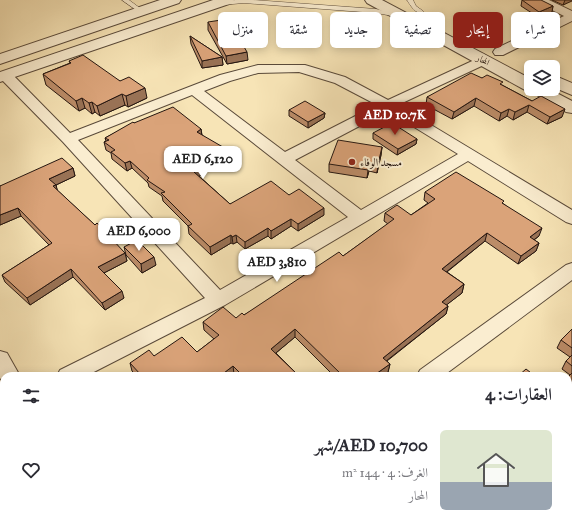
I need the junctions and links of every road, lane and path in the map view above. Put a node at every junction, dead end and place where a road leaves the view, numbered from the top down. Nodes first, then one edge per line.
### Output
1 (125, 0) edge
2 (174, 0) edge
3 (398, 0) edge
4 (410, 0) edge
5 (540, 0) edge
6 (373, 1) edge
7 (216, 2) edge
8 (141, 11) junction
9 (403, 12) edge
10 (411, 12) edge
11 (416, 12) edge
12 (390, 13) edge
13 (572, 15) edge
14 (445, 29) edge
15 (445, 35) edge
16 (505, 55) joint
17 (0, 59) edge
18 (483, 60) junction
19 (3, 76) edge
20 (524, 82) edge
21 (560, 84) edge
22 (194, 90) junction
23 (572, 90) edge
24 (549, 96) edge
25 (388, 105) junction
26 (572, 108) edge
27 (68, 139) junction
28 (468, 155) junction
29 (284, 159) junction
30 (360, 218) junction
31 (572, 218) edge
32 (572, 270) edge
33 (218, 300) junction
34 (0, 359) edge
35 (8, 372) edge
36 (75, 372) edge
37 (432, 372) edge

1 - 8 lane
2 - 8 street
3 - 10 street
4 - 11 lane
5 - 13 street
6 - 9 street, المحار
7 - 12 lane
7 - 19 street
8 - 17 street
13 - 16 street
14 - 16 street
15 - 18 street, المحار
18 - 20 street, المحار
18 - 25 street
19 - 27 street
21 - 23 street
22 - 25 street
22 - 27 street
22 - 29 street
24 - 26 street
25 - 28 street
25 - 29 street
27 - 33 street
28 - 30 street
28 - 31 street
29 - 30 street
30 - 33 street
32 - 37 street
33 - 36 street
34 - 35 street

